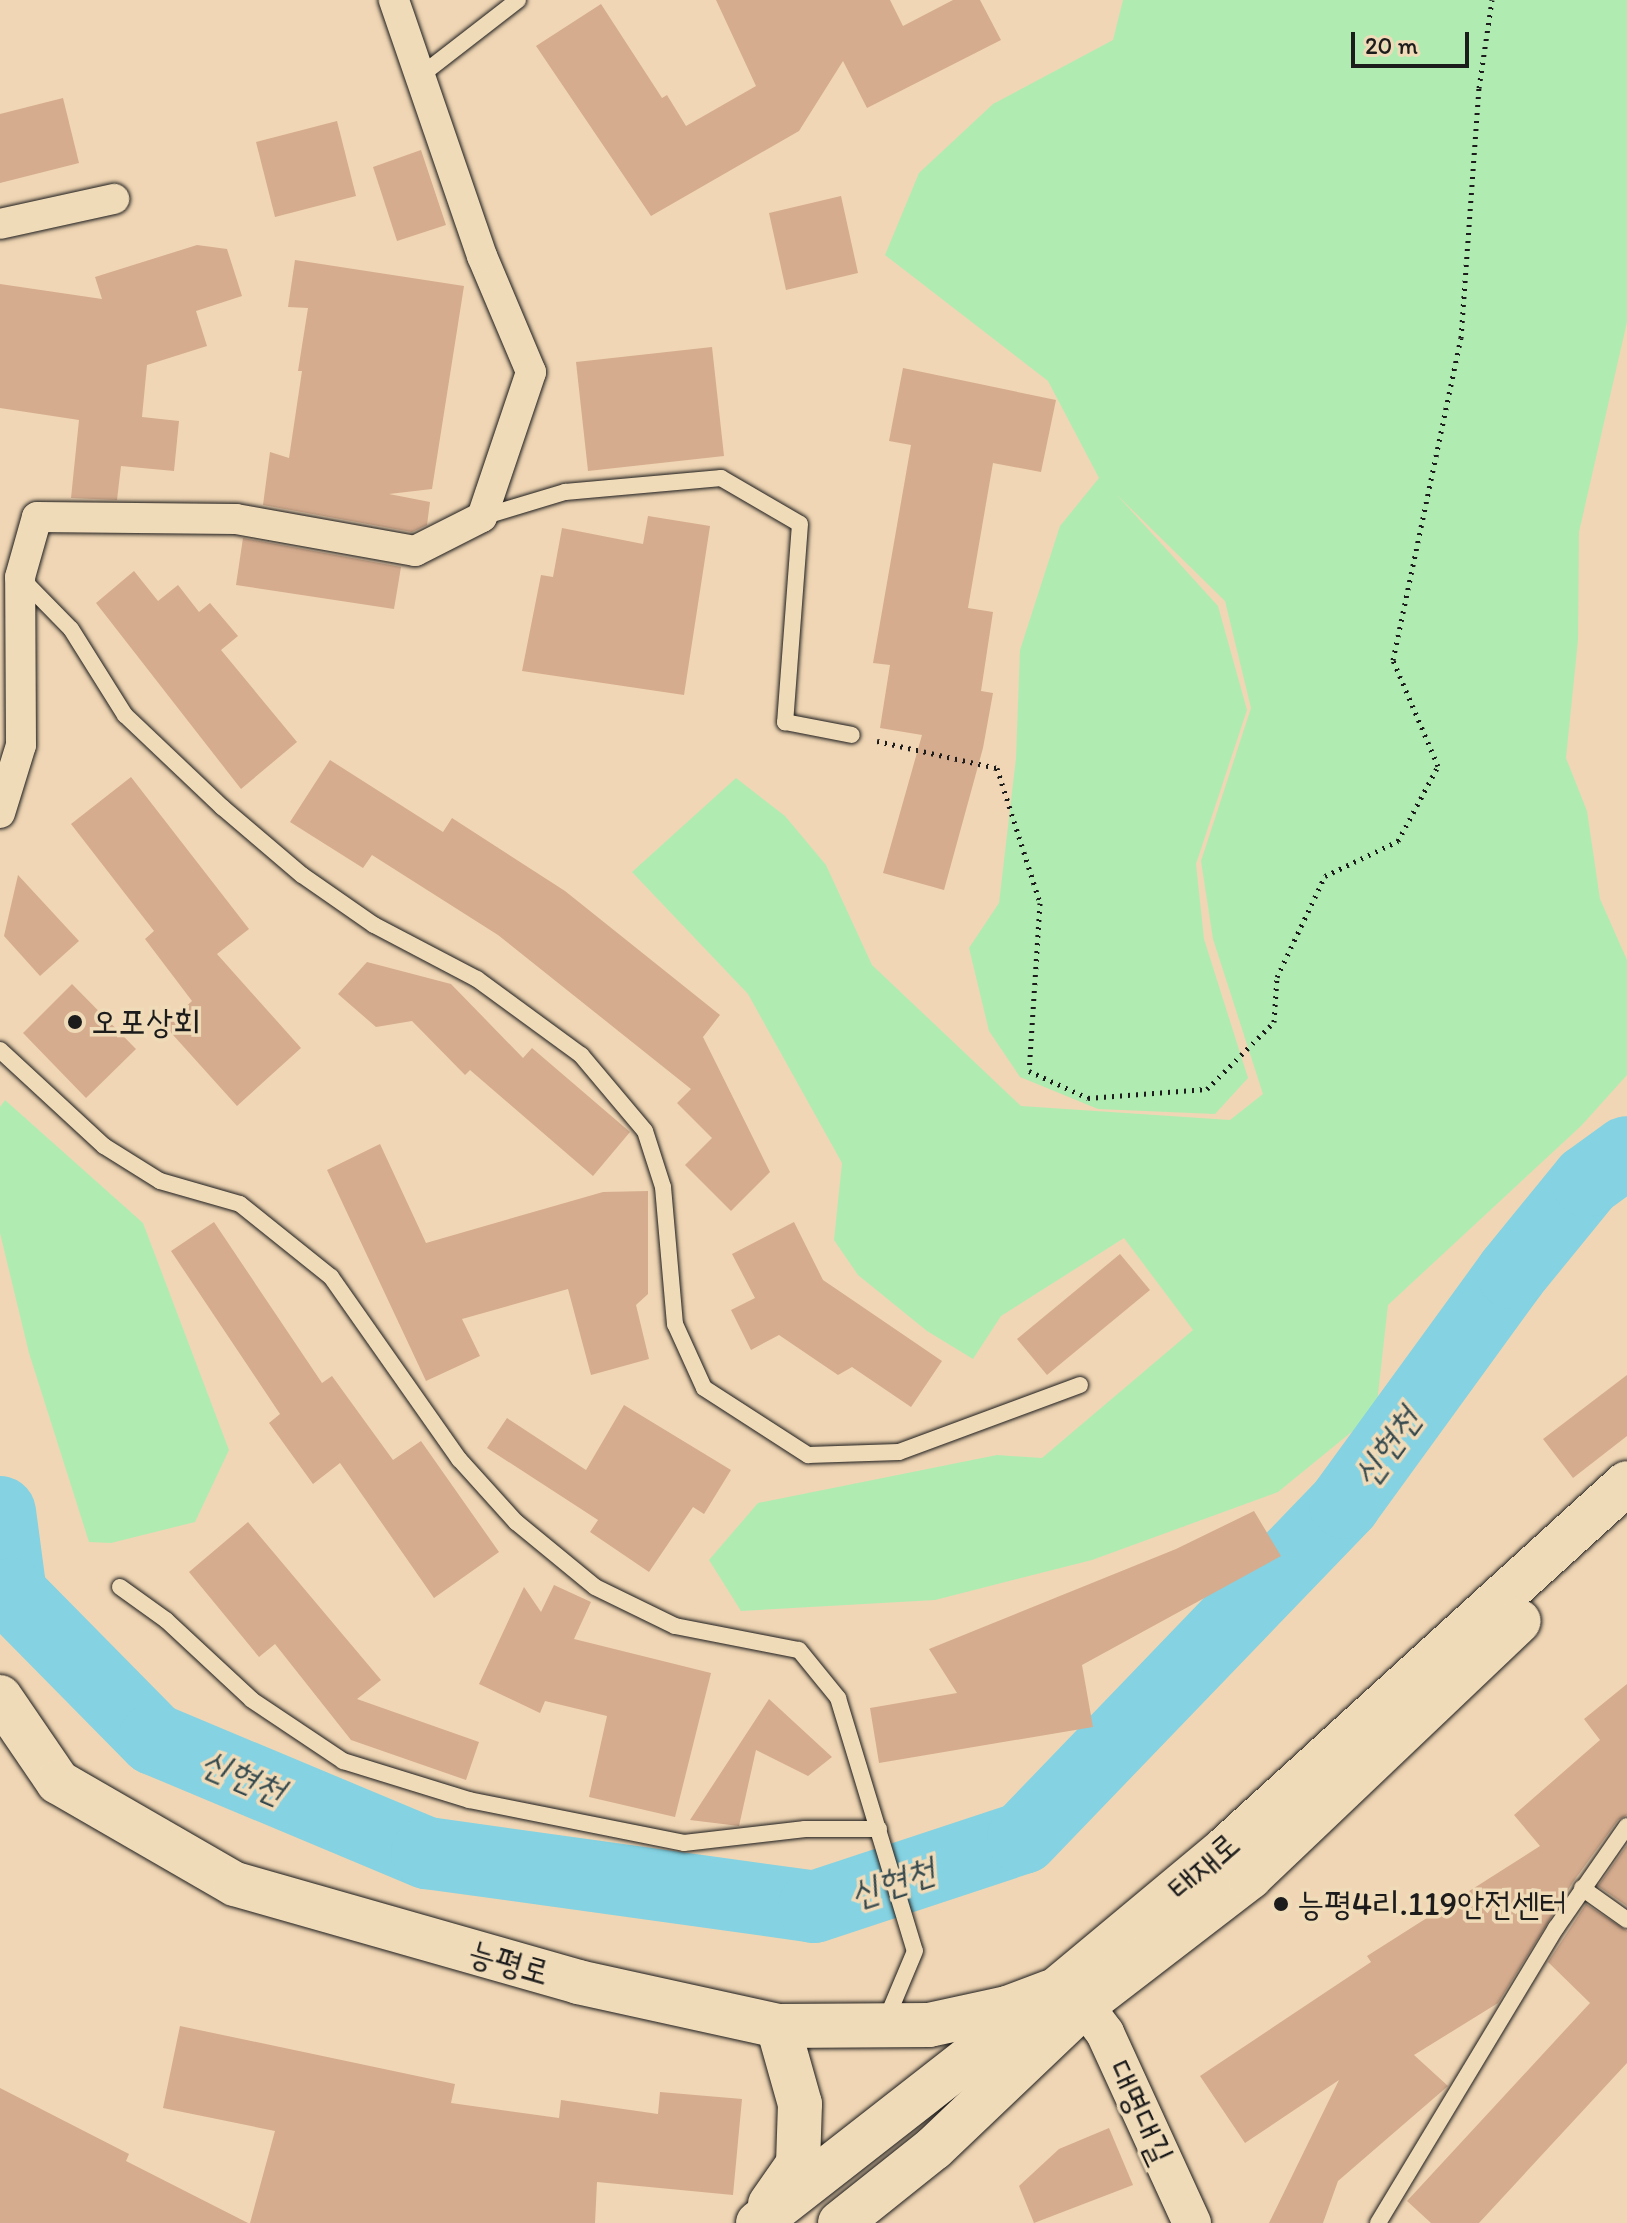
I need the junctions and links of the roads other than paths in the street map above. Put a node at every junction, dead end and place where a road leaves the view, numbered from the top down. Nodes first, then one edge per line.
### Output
1 (394, 0) edge
2 (518, 0) edge
3 (420, 76) junction
4 (114, 199) dead end
5 (0, 224) edge
6 (482, 517) junction
7 (20, 577) junction
8 (852, 735) road end
9 (0, 813) edge
10 (0, 1050) edge
11 (1080, 1385) dead end
12 (1627, 1483) edge
13 (1627, 1518) edge
14 (120, 1587) dead end
15 (0, 1697) edge
16 (1627, 1826) edge
17 (879, 1829) junction
18 (1582, 1888) junction
19 (1627, 1920) edge
20 (1070, 1997) junction
21 (778, 2026) junction
22 (883, 2026) junction
23 (757, 2223) edge
24 (840, 2223) edge
25 (1192, 2223) edge
26 (1378, 2223) edge

1 - 3 street
2 - 3 lane
3 - 6 street
4 - 5 street
6 - 7 street
6 - 8 lane
7 - 9 street
7 - 11 lane
10 - 17 lane
12 - 20 main road, 태재로
13 - 20 main road, 태재로
14 - 17 lane
15 - 21 main road, 능평로
16 - 18 lane
17 - 22 lane
18 - 19 lane
18 - 26 lane
20 - 22 main road, 능평로
20 - 23 main road, 태재로
20 - 24 main road, 태재로
20 - 25 street, 대명대길
21 - 22 main road, 능평로
21 - 23 main road

